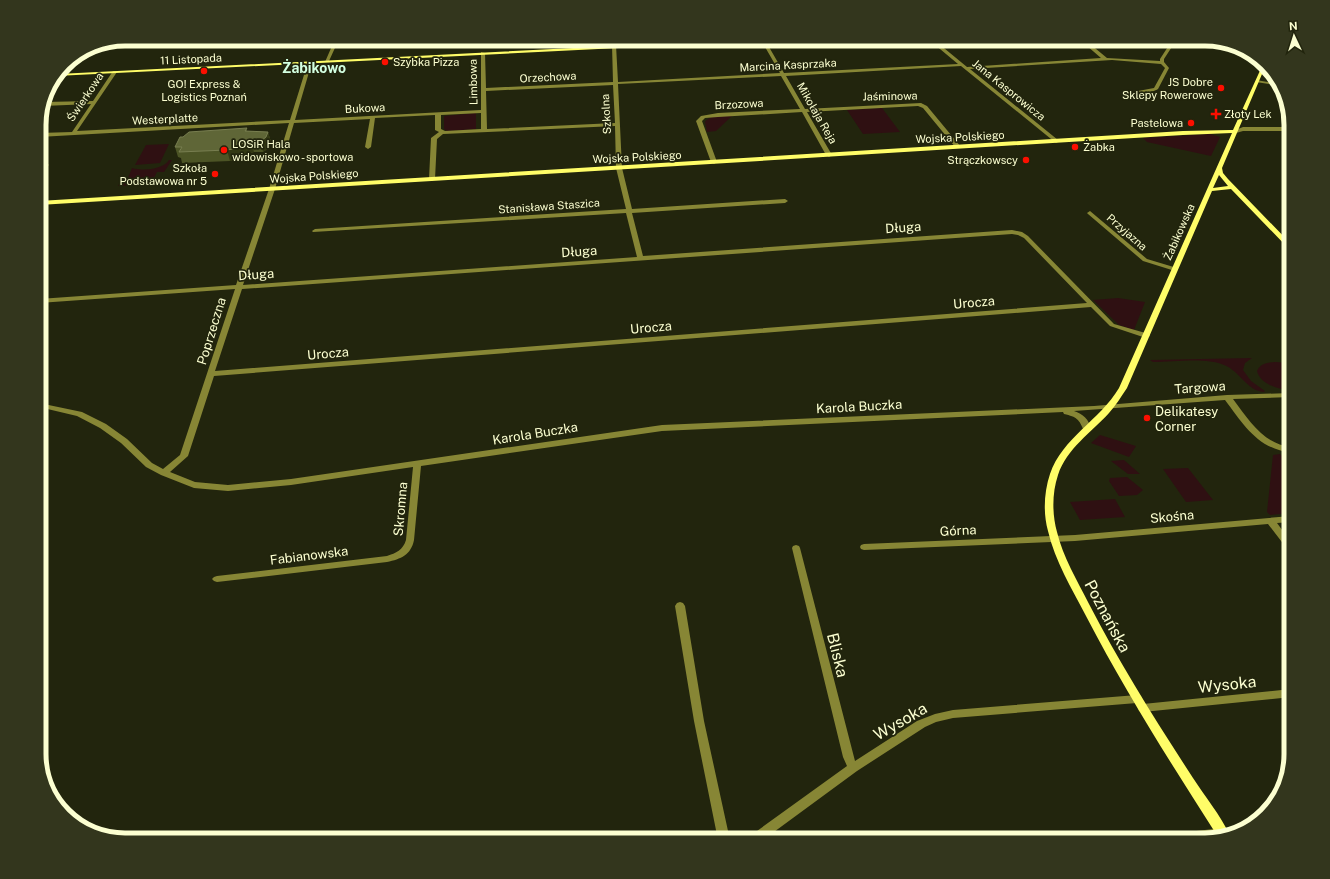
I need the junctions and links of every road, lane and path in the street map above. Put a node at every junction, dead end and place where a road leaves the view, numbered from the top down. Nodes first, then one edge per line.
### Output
1 (334, 46) edge
2 (634, 46) edge
3 (767, 46) edge
4 (939, 46) edge
5 (1089, 46) edge
6 (1170, 46) edge
7 (613, 47) junction
8 (483, 54) junction
9 (1105, 59) junction
10 (327, 61) junction
11 (310, 62) junction
12 (1162, 63) junction
13 (965, 67) junction
14 (1262, 70) edge
15 (115, 72) junction
16 (65, 74) edge
17 (784, 75) junction
18 (1258, 80) junction
19 (1272, 83) edge
20 (614, 84) junction
21 (484, 90) junction
22 (1140, 91) dead end
23 (94, 102) junction
24 (49, 104) edge
25 (803, 110) junction
26 (484, 111) junction
27 (438, 114) junction
28 (373, 117) junction
29 (292, 122) junction
30 (616, 124) junction
31 (1284, 129) edge
32 (484, 131) junction
33 (1236, 131) junction
34 (441, 133) junction
35 (73, 134) junction
36 (46, 136) edge
37 (1056, 141) junction
38 (956, 145) junction
39 (368, 147) dead end
40 (829, 155) junction
41 (713, 160) junction
42 (619, 168) junction
43 (1219, 168) junction
44 (432, 179) junction
45 (1232, 187) junction
46 (272, 189) junction
47 (1209, 190) junction
48 (785, 201) dead end
49 (46, 203) edge
50 (628, 211) junction
51 (1090, 213) dead end
52 (315, 231) dead end
53 (1284, 241) edge
54 (640, 258) junction
55 (1175, 269) junction
56 (239, 287) junction
57 (46, 301) edge
58 (1092, 304) junction
59 (1146, 336) junction
60 (211, 374) junction
61 (1284, 395) edge
62 (1227, 397) junction
63 (46, 406) edge
64 (1112, 406) junction
65 (1059, 410) junction
66 (1087, 429) junction
67 (1284, 449) edge
68 (417, 464) junction
69 (164, 473) junction
70 (1284, 520) edge
71 (1270, 521) junction
72 (1054, 539) junction
73 (1284, 539) edge
74 (864, 547) dead end
75 (796, 548) dead end
76 (403, 554) joint
77 (217, 579) dead end
78 (680, 606) dead end
79 (1284, 694) edge
80 (1137, 699) junction
81 (1143, 708) junction
82 (853, 768) junction
83 (1221, 831) edge
84 (723, 833) edge
85 (764, 833) edge

1 - 10 street
2 - 7 street, 11 Listopada
3 - 17 street, Mikołaja Reja
4 - 13 street, Jana Kasprowicza
5 - 9 street
6 - 12 street
7 - 8 street, 11 Listopada
7 - 20 street, Szkolna
8 - 10 street, 11 Listopada
8 - 21 street, Limbowa
9 - 12 street, Marcina Kasprzaka
9 - 13 street, Marcina Kasprzaka
10 - 11 street, 11 Listopada
11 - 15 street, 11 Listopada
11 - 29 street, Poprzeczna
12 - 22 street
13 - 17 street, Marcina Kasprzaka
13 - 37 street, Jana Kasprowicza
14 - 18 street, Żabikowska
15 - 16 street, 11 Listopada
15 - 23 street, Świerkowa
17 - 20 street, Marcina Kasprzaka
17 - 25 street, Mikołaja Reja
18 - 19 street
18 - 33 street, Żabikowska
20 - 21 street, Orzechowa
20 - 30 street, Szkolna
21 - 26 street, Limbowa
23 - 24 street
23 - 35 street, Świerkowa
25 - 38 street, Jaśminowa
25 - 40 street, Mikołaja Reja
25 - 41 street, Brzozowa
26 - 27 street, Bukowa
26 - 32 street
27 - 28 street, Bukowa
27 - 34 street
28 - 29 street, Bukowa
28 - 39 street
29 - 35 street, Westerplatte
29 - 46 street, Poprzeczna
30 - 32 street
30 - 42 street, Szkolna
31 - 33 street
32 - 34 street
33 - 37 street, Wojska Polskiego
33 - 43 street, Żabikowska
34 - 44 street
35 - 36 street, Westerplatte
37 - 38 street, Wojska Polskiego
38 - 40 street, Wojska Polskiego
40 - 41 street, Wojska Polskiego
41 - 42 street, Wojska Polskiego
42 - 44 street, Wojska Polskiego
42 - 50 street, Szkolna
43 - 45 street
43 - 47 street, Żabikowska
44 - 46 street, Wojska Polskiego
45 - 47 street
45 - 53 street
46 - 49 street, Wojska Polskiego
46 - 56 street, Poprzeczna
47 - 55 street, Żabikowska
48 - 50 street, Stanisława Staszica
50 - 52 street, Stanisława Staszica
50 - 54 street, Szkolna
51 - 55 street, Przyjazna
54 - 56 street, Długa
54 - 58 street, Długa
55 - 59 street, Żabikowska
56 - 57 street, Długa
56 - 60 street, Poprzeczna
58 - 59 street, Długa
58 - 60 street, Urocza
59 - 64 street, Żabikowska
60 - 69 street, Poprzeczna
61 - 62 street, Targowa
62 - 64 street, Targowa
62 - 67 street
63 - 69 street, Karola Buczka
64 - 65 street, Karola Buczka
64 - 66 street, Poznańska
65 - 66 street, Karola Buczka
65 - 68 street, Karola Buczka
66 - 72 street, Poznańska
68 - 69 street, Karola Buczka
68 - 76 street, Skromna
70 - 71 street, Skośna
71 - 72 street, Skośna
71 - 73 street
72 - 74 street, Górna
72 - 80 street, Poznańska
75 - 82 street, Bliska
76 - 77 street, Fabianowska
78 - 84 street
79 - 81 street, Wysoka
80 - 81 street, Poznańska
80 - 82 street, Wysoka
81 - 83 street, Poznańska
82 - 85 street, Wysoka

